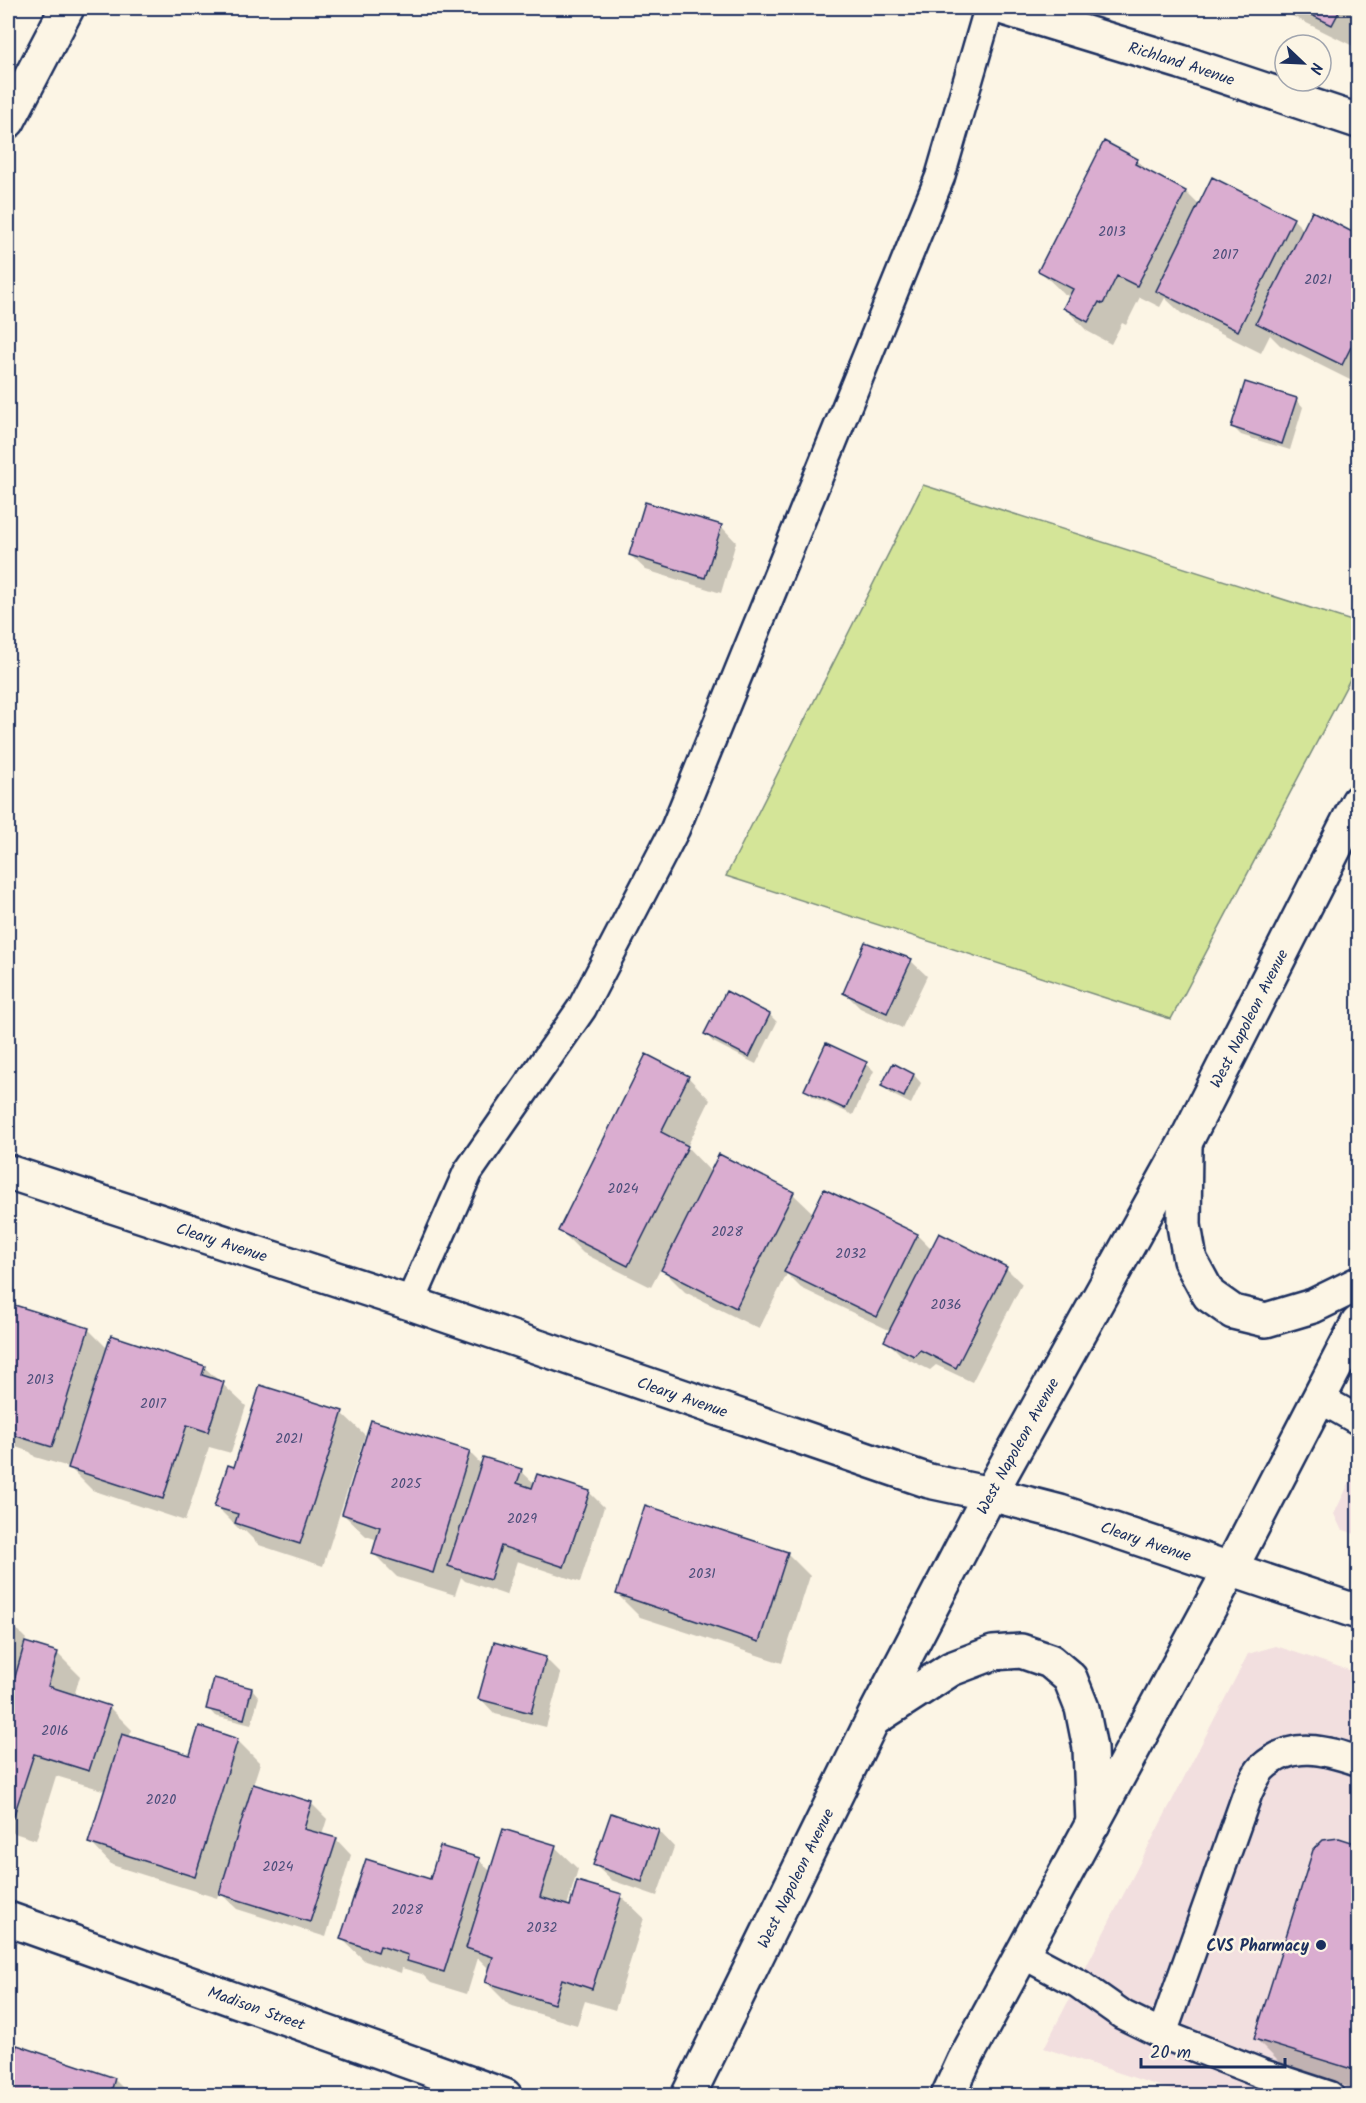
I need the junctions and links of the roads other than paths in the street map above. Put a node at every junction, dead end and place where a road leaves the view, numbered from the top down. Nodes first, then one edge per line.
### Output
1 (67, 8) edge
2 (990, 8) edge
3 (1004, 8) edge
4 (1359, 121) edge
5 (8, 122) edge
6 (1359, 802) edge
7 (1185, 1143) junction
8 (8, 1172) edge
9 (1359, 1284) edge
10 (411, 1303) junction
11 (1359, 1323) edge
12 (1319, 1398) junction
13 (1359, 1420) edge
14 (990, 1494) junction
15 (1230, 1570) junction
16 (1359, 1612) edge
17 (873, 1719) junction
18 (1359, 1761) edge
19 (1093, 1826) junction
20 (8, 1919) edge
21 (1023, 1954) junction
22 (1162, 2034) junction
23 (505, 2096) edge
24 (688, 2096) edge
25 (948, 2096) edge
26 (1330, 2096) edge

1 - 5 main road
2 - 10 lane
3 - 4 main road, Richland Avenue
6 - 7 main road, West Napoleon Avenue
7 - 9 main road
7 - 14 main road, West Napoleon Avenue
8 - 10 main road, Cleary Avenue
10 - 14 main road, Cleary Avenue
11 - 12 main road
12 - 13 lane
12 - 15 main road
14 - 15 main road, Cleary Avenue
14 - 17 main road, West Napoleon Avenue
15 - 16 main road, Cleary Avenue
15 - 19 main road
17 - 19 main road
17 - 24 main road, West Napoleon Avenue
18 - 22 lane
19 - 21 main road
20 - 23 main road, Madison Street
21 - 22 lane
21 - 25 main road
22 - 26 lane

